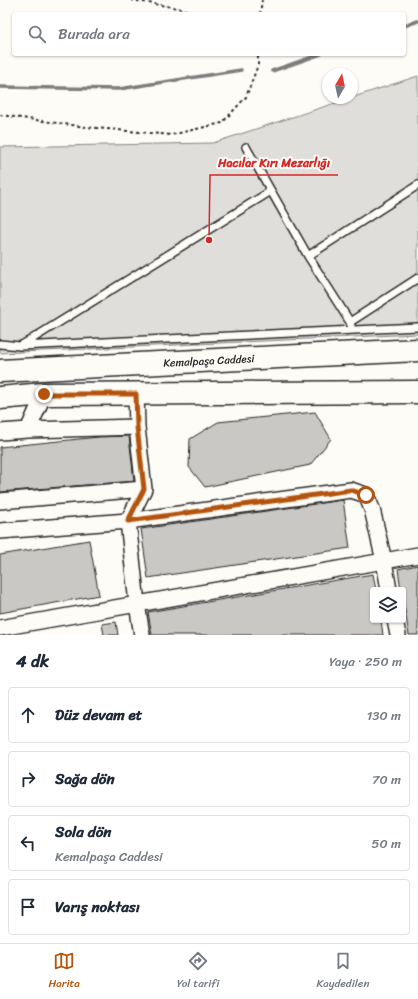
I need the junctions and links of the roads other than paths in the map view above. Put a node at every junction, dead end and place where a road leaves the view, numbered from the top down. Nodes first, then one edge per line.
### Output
1 (246, 146) dead end
2 (418, 185) edge
3 (271, 191) junction
4 (308, 256) junction
5 (418, 278) edge
6 (350, 322) junction
7 (418, 327) edge
8 (352, 330) junction
9 (0, 344) edge
10 (20, 346) junction
11 (418, 350) edge
12 (0, 371) edge
13 (418, 392) edge
14 (44, 394) junction
15 (136, 394) junction
16 (0, 398) edge
17 (137, 427) junction
18 (28, 430) junction
19 (0, 432) edge
20 (144, 489) junction
21 (0, 501) edge
22 (128, 521) junction
23 (0, 531) edge
24 (418, 555) edge
25 (384, 561) junction
26 (388, 587) edge
27 (137, 604) junction
28 (396, 623) edge
29 (0, 628) edge
30 (142, 635) edge
31 (398, 635) edge

1 - 3 lane
2 - 4 lane
3 - 4 lane
3 - 10 lane
4 - 6 lane
5 - 6 lane
6 - 8 lane
7 - 8 lane
8 - 10 lane
9 - 10 lane
11 - 12 main road, Kemalpaşa Caddesi
13 - 15 main road
14 - 15 main road
14 - 16 main road
14 - 18 street
15 - 17 street
17 - 18 street
17 - 20 street
18 - 19 street
20 - 21 street
20 - 22 street
22 - 23 street
22 - 25 street
22 - 27 street
24 - 25 street
25 - 26 street
25 - 27 street
27 - 29 street
27 - 30 street
28 - 31 street

